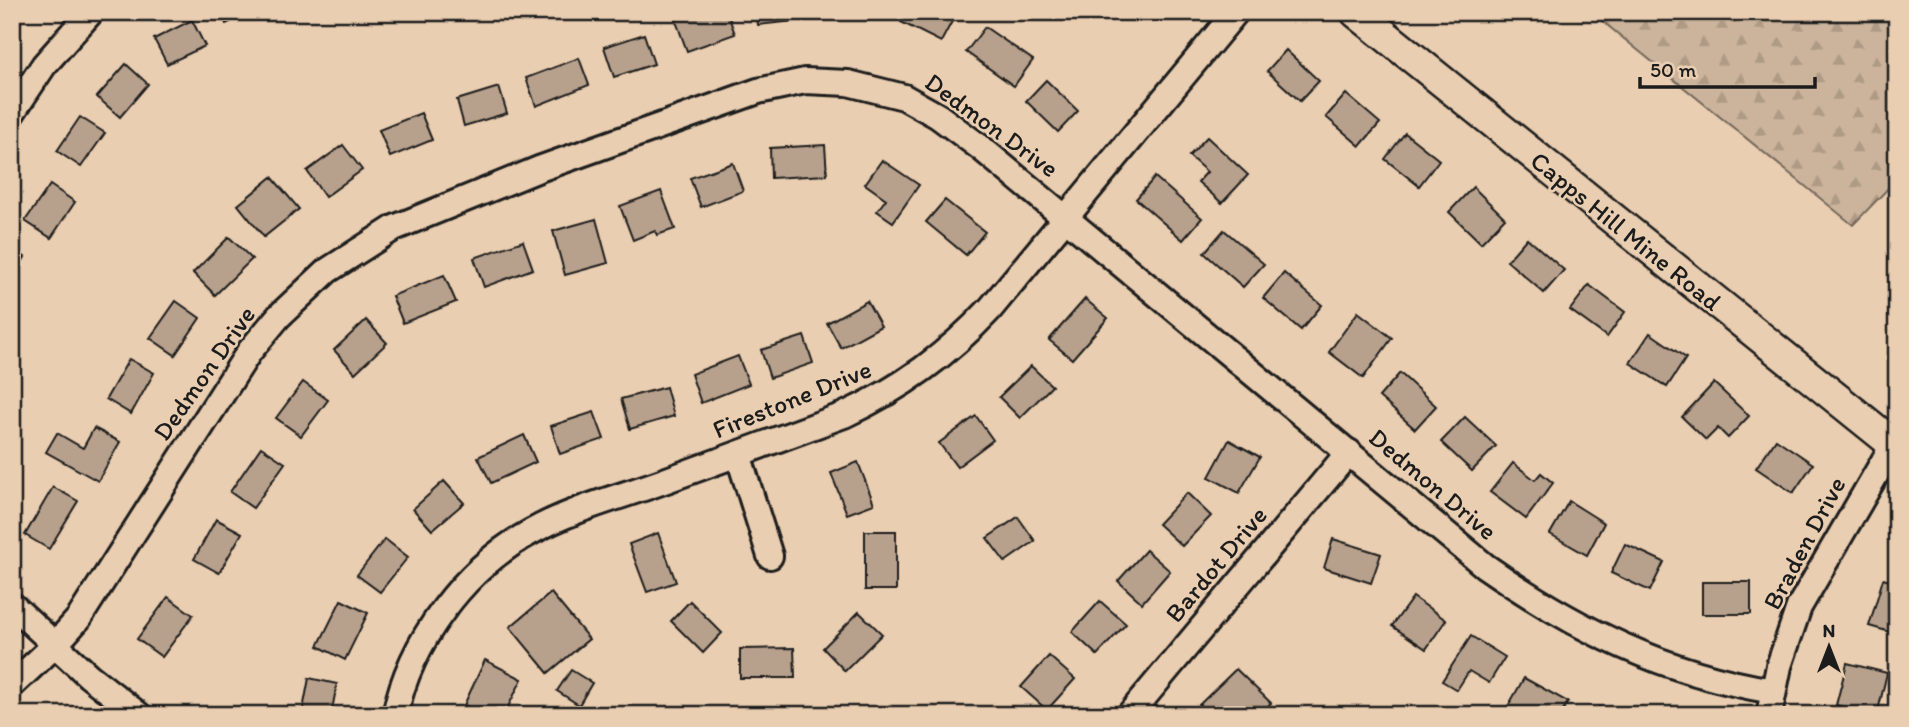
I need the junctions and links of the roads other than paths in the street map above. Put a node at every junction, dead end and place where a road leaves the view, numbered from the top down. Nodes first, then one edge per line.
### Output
1 (91, 12) edge
2 (1236, 12) edge
3 (1356, 12) edge
4 (12, 113) edge
5 (1066, 218) junction
6 (1895, 446) edge
7 (1349, 452) junction
8 (738, 454) junction
9 (770, 556) dead end
10 (12, 605) edge
11 (55, 645) junction
12 (12, 685) edge
13 (1771, 703) edge
14 (139, 715) edge
15 (394, 715) edge
16 (1129, 715) edge

1 - 4 street
2 - 5 street, Firestone Drive
3 - 6 street, Capps Hill Mine Road
5 - 7 street, Dedmon Drive
5 - 8 street, Firestone Drive
5 - 11 street, Dedmon Drive
6 - 13 street, Braden Drive
7 - 13 street, Dedmon Drive
7 - 16 street, Bardot Drive
8 - 9 street
8 - 15 street, Firestone Drive
10 - 11 street
11 - 12 street, Dedmon Drive
11 - 14 street

